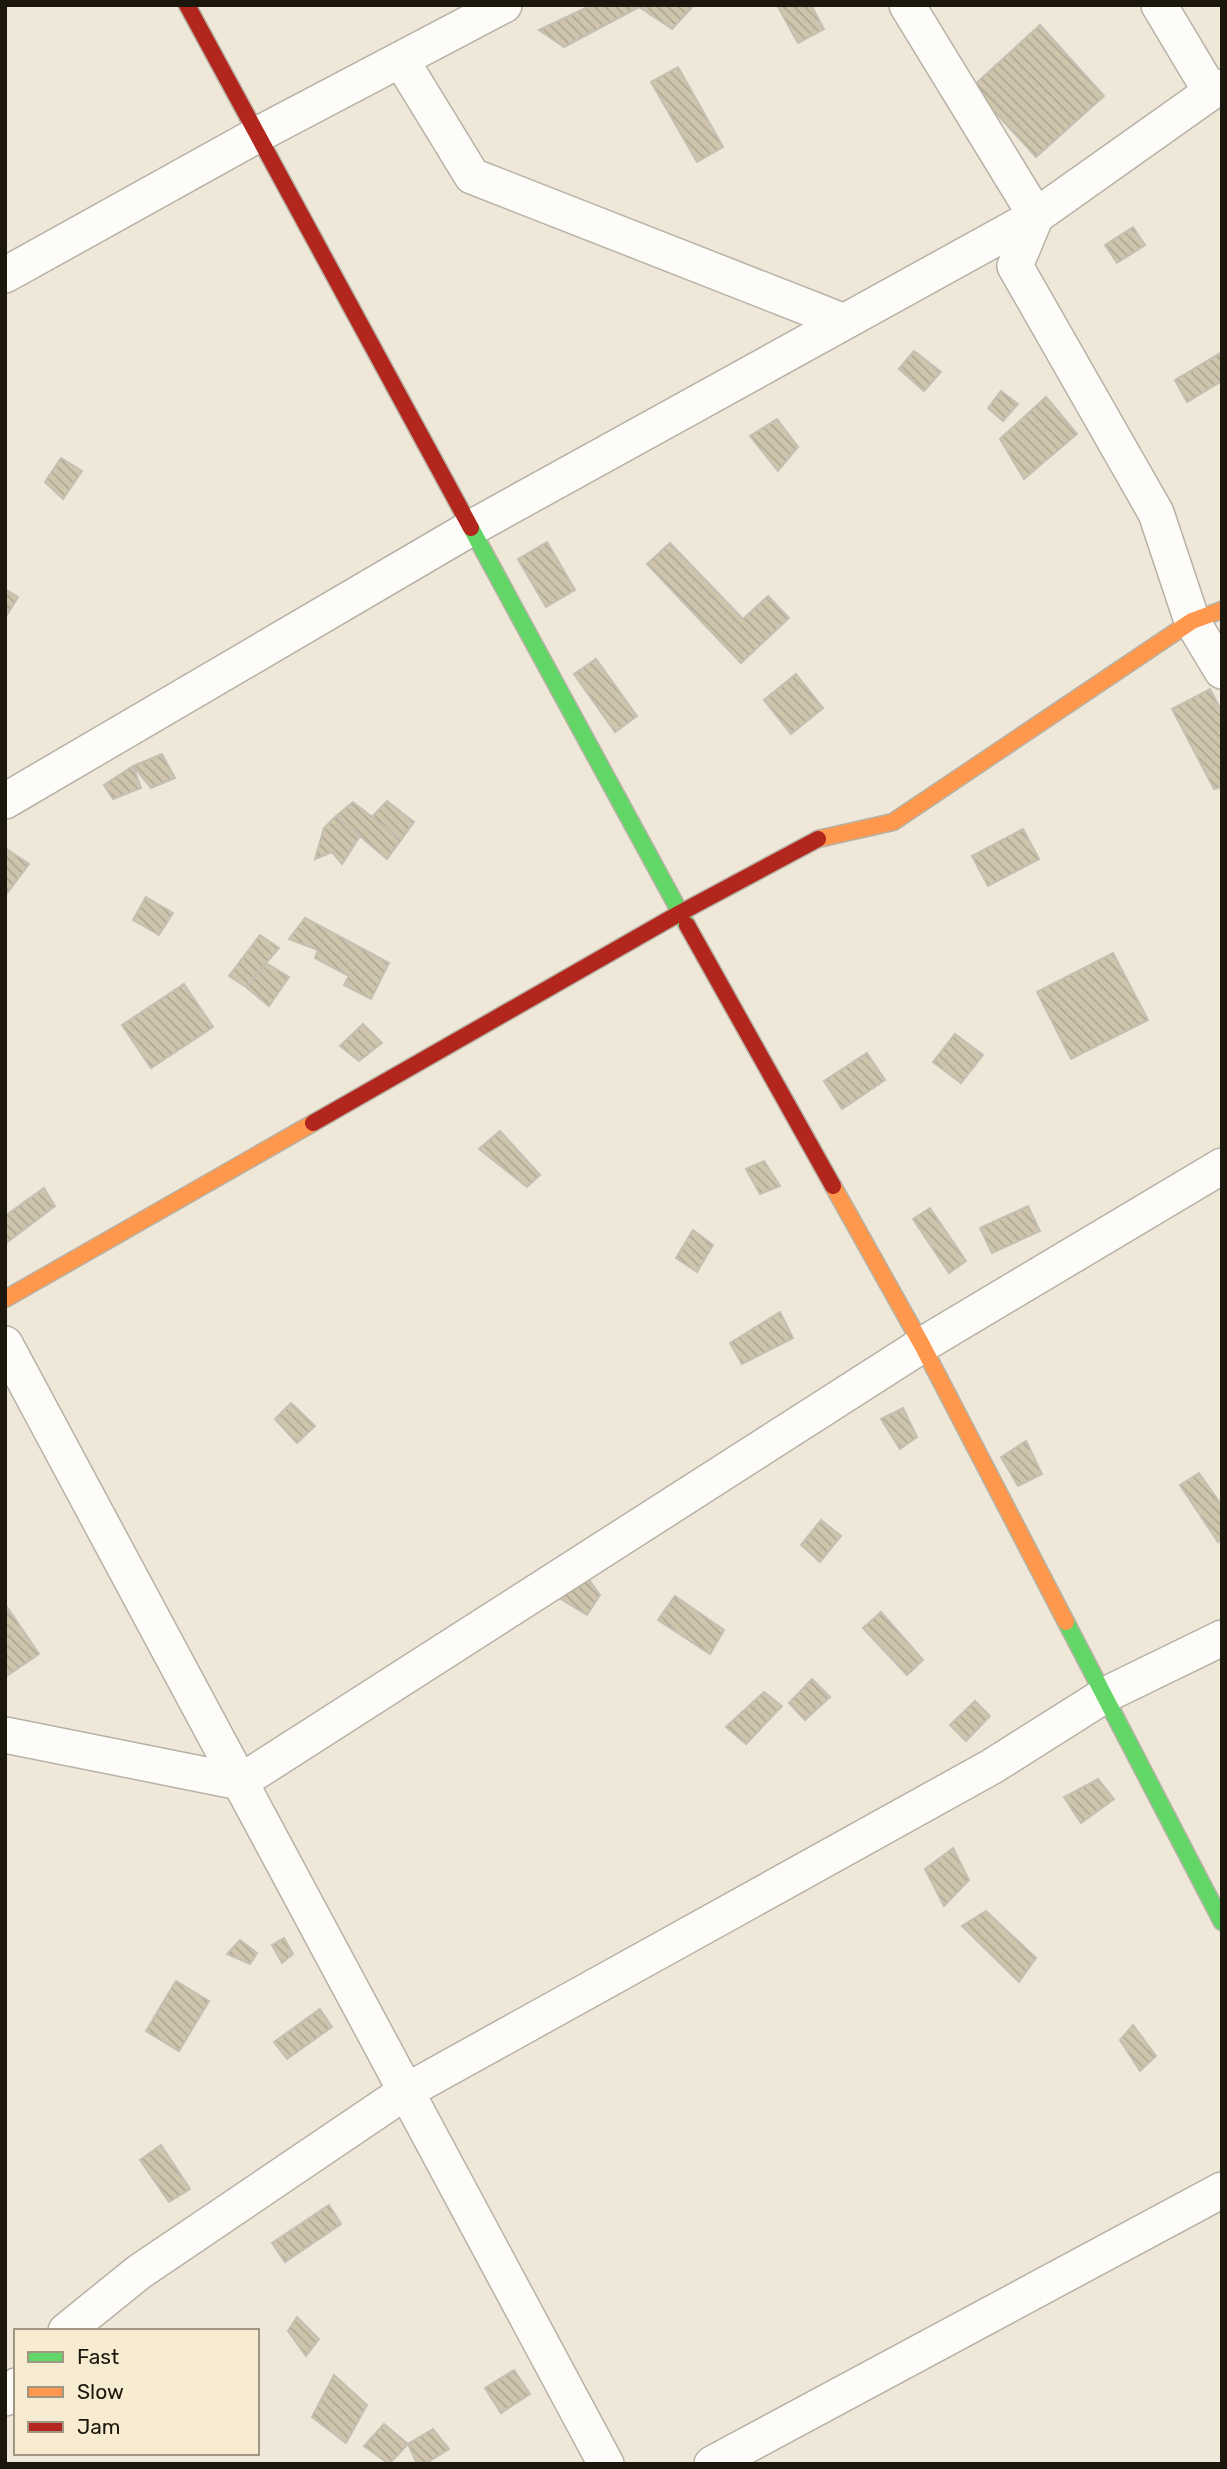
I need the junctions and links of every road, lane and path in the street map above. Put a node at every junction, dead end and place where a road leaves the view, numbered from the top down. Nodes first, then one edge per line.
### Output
1 (187, 5) edge
2 (504, 5) edge
3 (907, 5) edge
4 (1158, 5) edge
5 (401, 60) junction
6 (1216, 90) edge
7 (257, 135) junction
8 (1036, 216) junction
9 (5, 275) edge
10 (842, 321) junction
11 (471, 528) junction
12 (1207, 616) edge
13 (1222, 671) edge
14 (5, 801) edge
15 (680, 913) junction
16 (1222, 1167) edge
17 (5, 1299) edge
18 (5, 1345) edge
19 (922, 1345) junction
20 (1222, 1638) edge
21 (1105, 1695) junction
22 (5, 1735) edge
23 (240, 1782) junction
24 (1222, 1922) edge
25 (405, 2092) junction
26 (1222, 2190) edge
27 (68, 2329) edge
28 (606, 2464) edge
29 (712, 2464) edge

1 - 7 street
2 - 5 street
3 - 8 street
4 - 6 street
5 - 7 street
5 - 10 street
6 - 8 street
7 - 9 street
7 - 11 street
8 - 10 street
8 - 12 street
10 - 11 street
11 - 14 street
11 - 15 street
12 - 13 street
12 - 15 street
15 - 17 street
15 - 19 street
16 - 19 street
18 - 23 street
19 - 21 street
19 - 23 street
20 - 21 street
21 - 24 street
21 - 25 street
22 - 23 street
23 - 25 street
25 - 27 street
25 - 28 street
26 - 29 street

